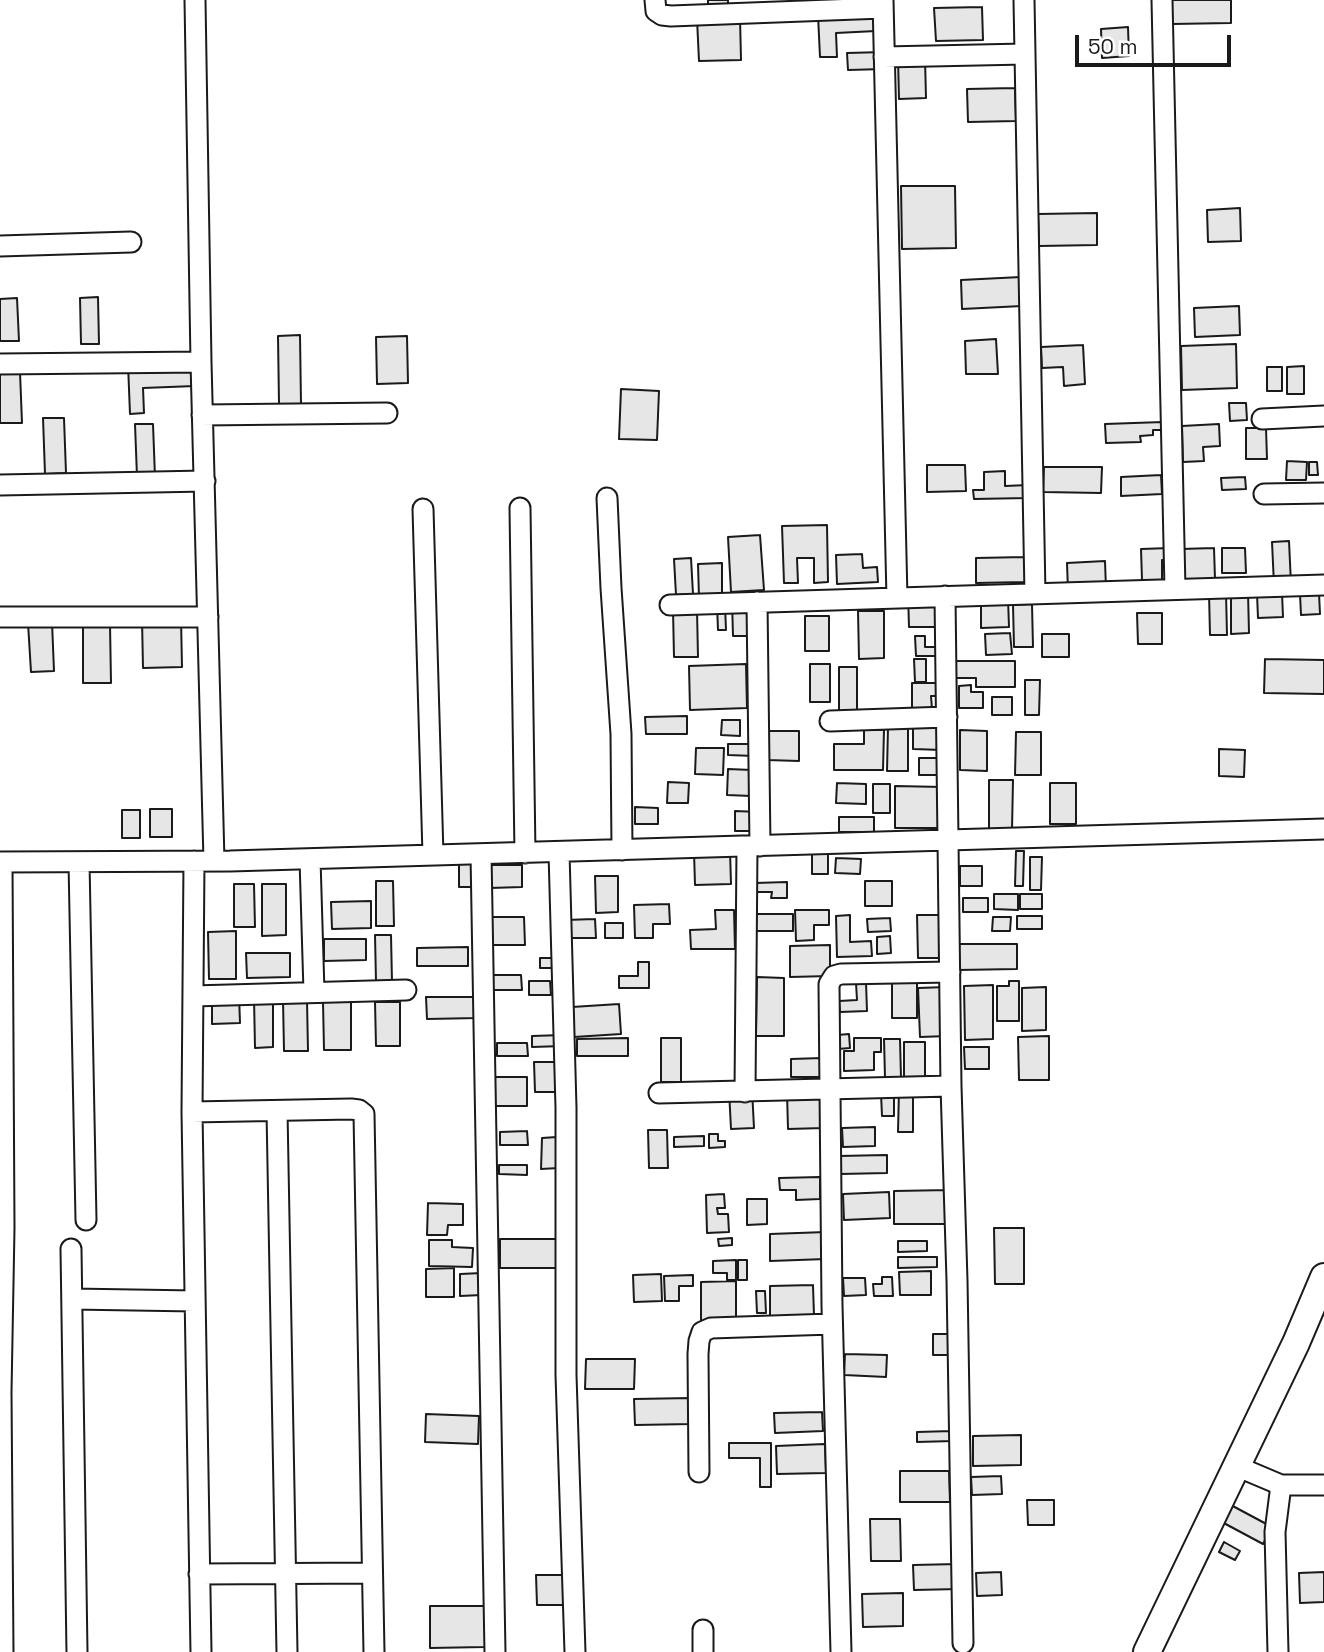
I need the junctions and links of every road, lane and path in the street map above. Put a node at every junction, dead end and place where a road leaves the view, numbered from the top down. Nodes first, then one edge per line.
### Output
1 (195, 0) edge
2 (654, 0) edge
3 (1024, 0) edge
4 (1162, 0) edge
5 (883, 4) edge
6 (758, 6) edge
7 (1025, 54) junction
8 (884, 57) junction
9 (131, 242) dead end
10 (0, 246) edge
11 (201, 362) junction
12 (0, 365) edge
13 (387, 413) dead end
14 (202, 415) junction
15 (1324, 416) edge
16 (1262, 419) dead end
17 (205, 481) junction
18 (0, 485) edge
19 (1324, 493) edge
20 (1264, 494) dead end
21 (607, 498) dead end
22 (520, 508) dead end
23 (423, 509) dead end
24 (1324, 584) edge
25 (1175, 589) junction
26 (1035, 593) junction
27 (945, 596) junction
28 (897, 598) junction
29 (757, 602) junction
30 (670, 605) dead end
31 (0, 617) edge
32 (208, 617) junction
33 (947, 717) junction
34 (830, 721) dead end
35 (1324, 829) edge
36 (948, 841) junction
37 (753, 847) junction
38 (622, 850) junction
39 (559, 852) junction
40 (525, 853) junction
41 (481, 854) junction
42 (433, 855) junction
43 (310, 859) junction
44 (194, 861) junction
45 (214, 861) junction
46 (1, 862) edge
47 (79, 862) junction
48 (950, 972) junction
49 (406, 990) dead end
50 (314, 992) junction
51 (193, 996) junction
52 (951, 1086) junction
53 (828, 1090) junction
54 (745, 1092) junction
55 (659, 1093) dead end
56 (277, 1111) junction
57 (192, 1112) junction
58 (86, 1220) dead end
59 (71, 1249) dead end
60 (1324, 1277) edge
61 (72, 1299) junction
62 (195, 1301) junction
63 (832, 1324) junction
64 (1236, 1466) junction
65 (699, 1472) dead end
66 (1281, 1485) junction
67 (1324, 1485) edge
68 (286, 1573) junction
69 (372, 1573) junction
70 (199, 1574) junction
71 (703, 1630) dead end
72 (963, 1643) dead end
73 (3, 1652) edge
74 (77, 1652) edge
75 (201, 1652) edge
76 (287, 1652) edge
77 (374, 1652) edge
78 (495, 1652) edge
79 (575, 1652) edge
80 (703, 1652) edge
81 (841, 1652) edge
82 (1147, 1652) edge
83 (1278, 1652) edge

1 - 11 street
2 - 6 street
3 - 7 street
4 - 25 street
5 - 6 street
5 - 8 street
7 - 8 street
7 - 26 street
8 - 28 street
9 - 10 street
11 - 12 street
11 - 14 street
13 - 14 street
14 - 17 street
15 - 16 street
17 - 18 street
17 - 32 street
19 - 20 street
21 - 38 street
22 - 40 street
23 - 42 street
24 - 25 street
25 - 26 street
26 - 27 street
27 - 28 street
27 - 33 street
28 - 29 street
29 - 30 street
29 - 37 street
31 - 32 street
32 - 45 street
33 - 34 street
33 - 36 street
35 - 36 street
36 - 37 street
36 - 48 street
37 - 38 street
37 - 54 street
38 - 39 street
39 - 40 street
39 - 79 street
40 - 41 street
41 - 42 street
41 - 78 street
42 - 43 street
43 - 45 street
43 - 50 street
44 - 45 street
44 - 47 street
44 - 51 street
46 - 47 street
46 - 73 street
47 - 58 street
48 - 52 street
48 - 53 street
49 - 50 street
50 - 51 street
51 - 57 street
52 - 53 street
52 - 72 street
53 - 54 street
53 - 63 street
54 - 55 street
56 - 57 street
56 - 68 street
56 - 69 street
57 - 62 street
59 - 61 street
60 - 64 street
61 - 62 street
61 - 74 street
62 - 70 street
63 - 65 street
63 - 81 street
64 - 66 street
64 - 82 street
66 - 67 street
66 - 83 street
68 - 69 street
68 - 70 street
68 - 76 street
69 - 77 street
70 - 75 street
71 - 80 street

